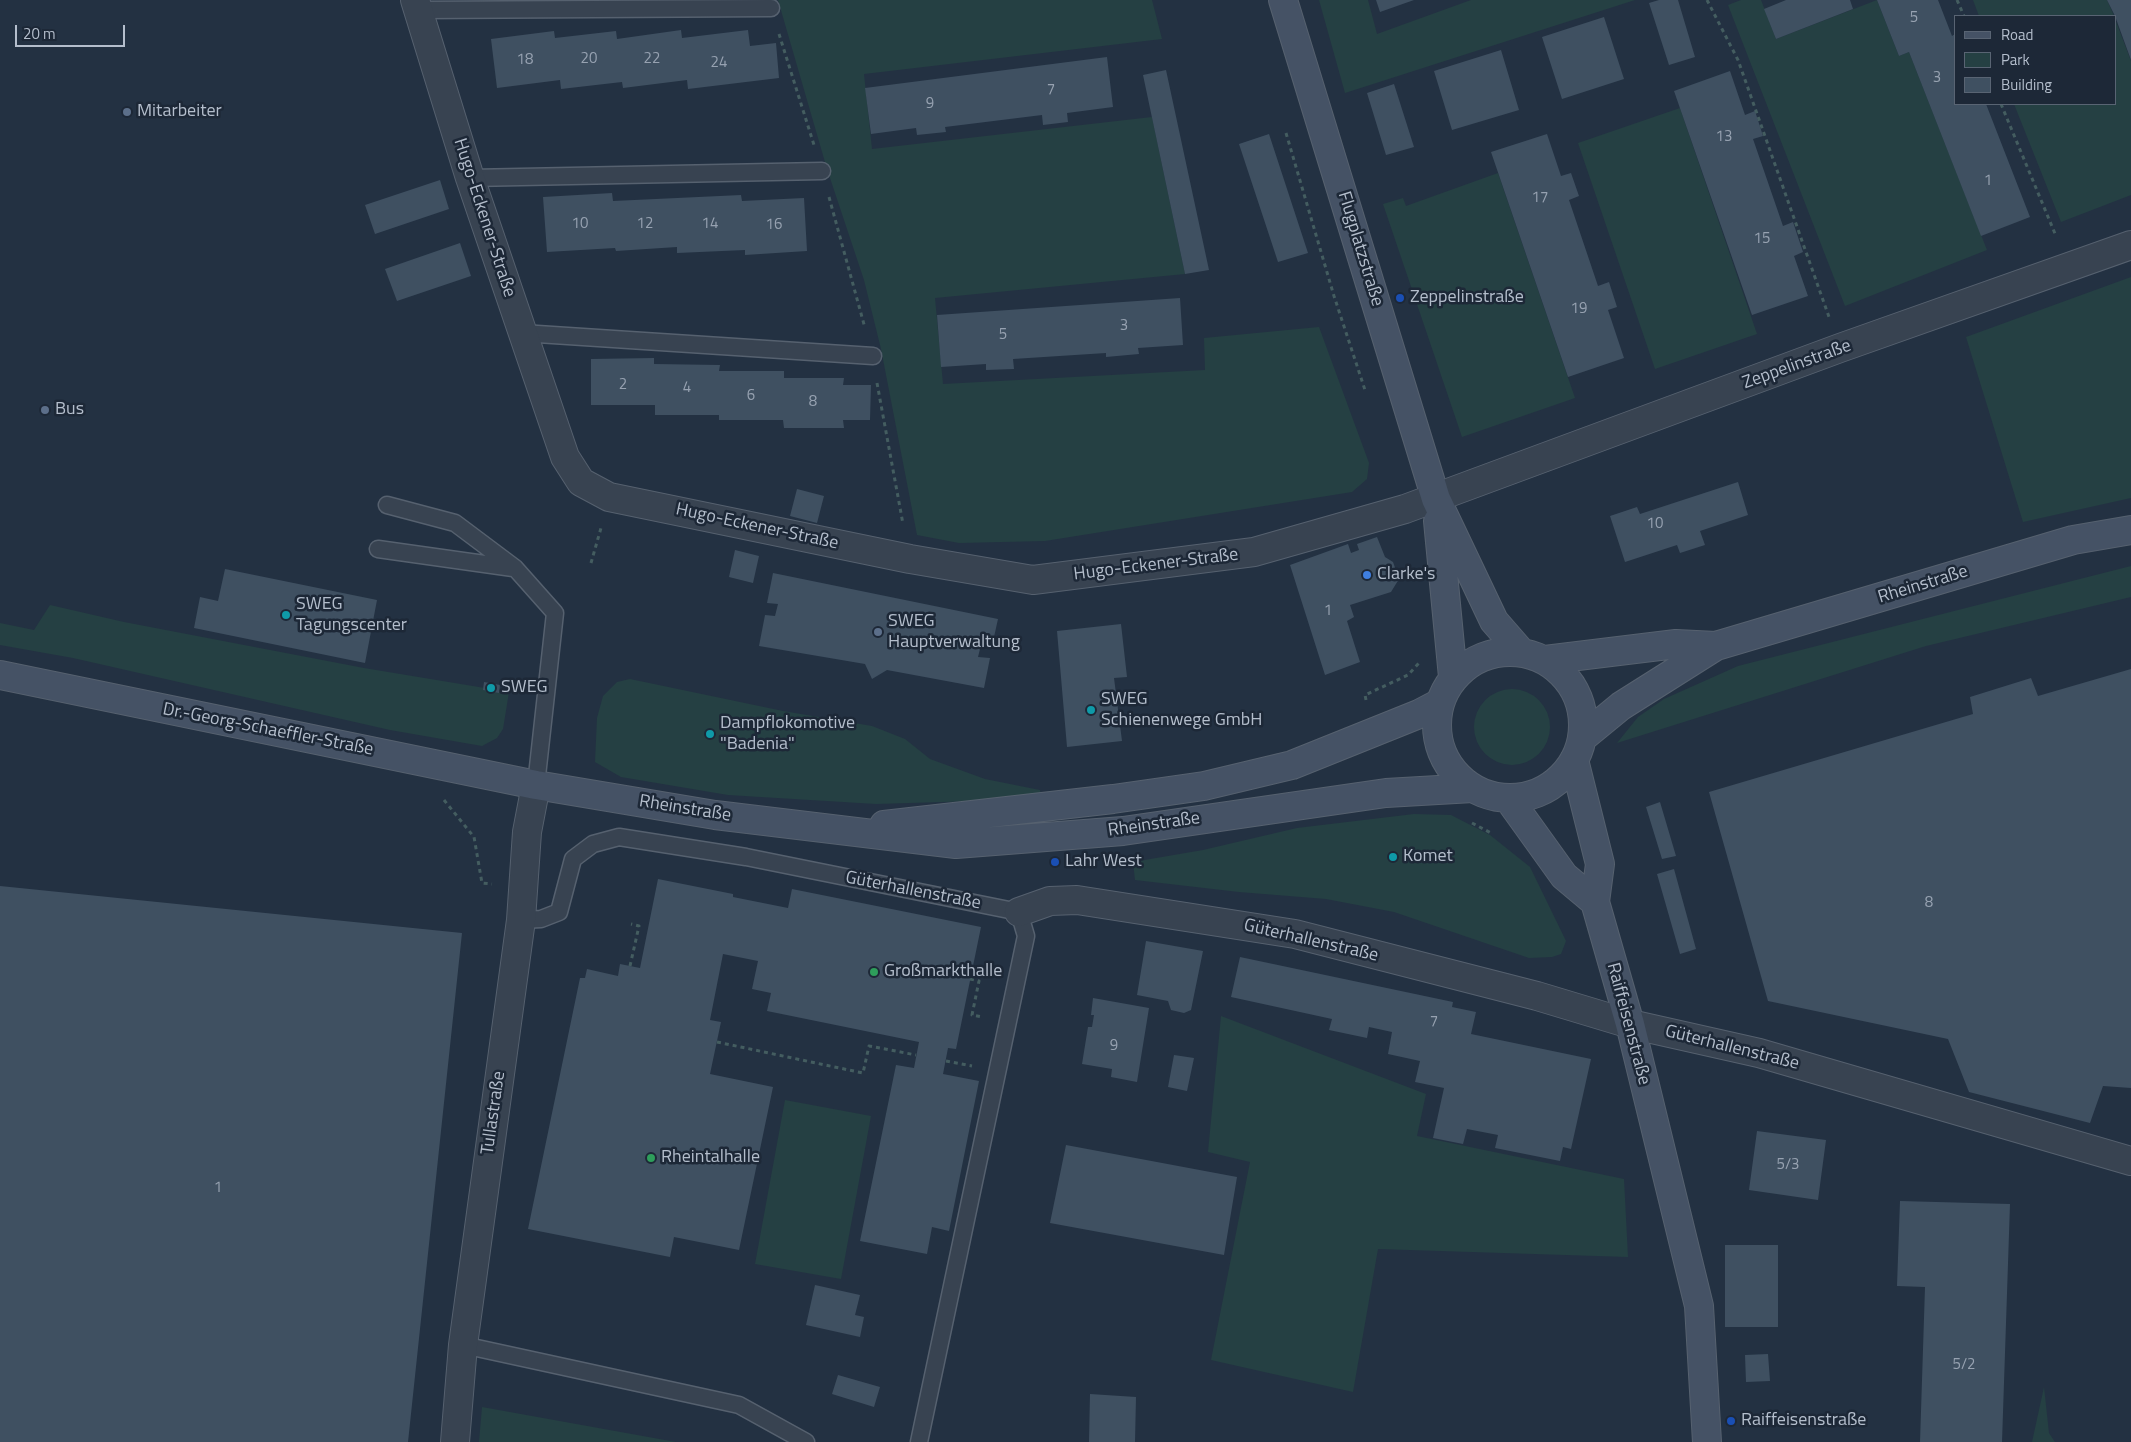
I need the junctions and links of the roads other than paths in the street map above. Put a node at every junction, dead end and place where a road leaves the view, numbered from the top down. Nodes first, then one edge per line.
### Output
1 (1283, 0) edge
2 (416, 5) edge
3 (771, 8) road end
4 (822, 171) road end
5 (470, 178) junction
6 (2131, 245) edge
7 (522, 333) junction
8 (873, 356) road end
9 (1436, 499) junction
10 (387, 505) dead end
11 (2131, 530) edge
12 (378, 549) dead end
13 (516, 568) junction
14 (1716, 646) junction
15 (1533, 656) junction
16 (0, 675) edge
17 (1453, 678) junction
18 (1440, 702) junction
19 (1578, 749) junction
20 (536, 785) junction
21 (1473, 788) junction
22 (1508, 798) junction
23 (835, 830) junction
24 (1594, 902) junction
25 (1019, 912) junction
26 (521, 920) junction
27 (1630, 1024) junction
28 (2131, 1161) edge
29 (462, 1345) junction
30 (455, 1442) edge
31 (806, 1442) edge
32 (919, 1442) edge
33 (1707, 1442) edge

1 - 9 main road, Flugplatzstraße
2 - 3 lane
2 - 5 street, Hugo-Eckener-Straße
4 - 5 lane
5 - 7 street, Hugo-Eckener-Straße
6 - 9 street, Zeppelinstraße
7 - 8 lane
7 - 9 street, Hugo-Eckener-Straße
9 - 15 main road, Flugplatzstraße
9 - 17 main road, Flugplatzstraße
10 - 13 lane
11 - 14 main road, Rheinstraße
12 - 13 lane
13 - 20 lane
14 - 15 main road, Rheinstraße
14 - 19 main road, Rheinstraße
15 - 17 main road
15 - 19 main road
16 - 20 main road, Dr.-Georg-Schaeffler-Straße
17 - 18 main road
18 - 21 main road
18 - 23 main road, Rheinstraße
19 - 22 main road
19 - 24 main road, Raiffeisenstraße
20 - 23 main road, Rheinstraße
20 - 26 street, Tullastraße
21 - 22 main road
21 - 23 main road, Rheinstraße
22 - 24 main road
24 - 27 main road, Raiffeisenstraße
25 - 26 lane, Güterhallenstraße
25 - 27 street, Güterhallenstraße
25 - 32 lane
26 - 29 street, Tullastraße
27 - 28 street, Güterhallenstraße
27 - 33 main road, Raiffeisenstraße
29 - 30 street, Tullastraße
29 - 31 lane

